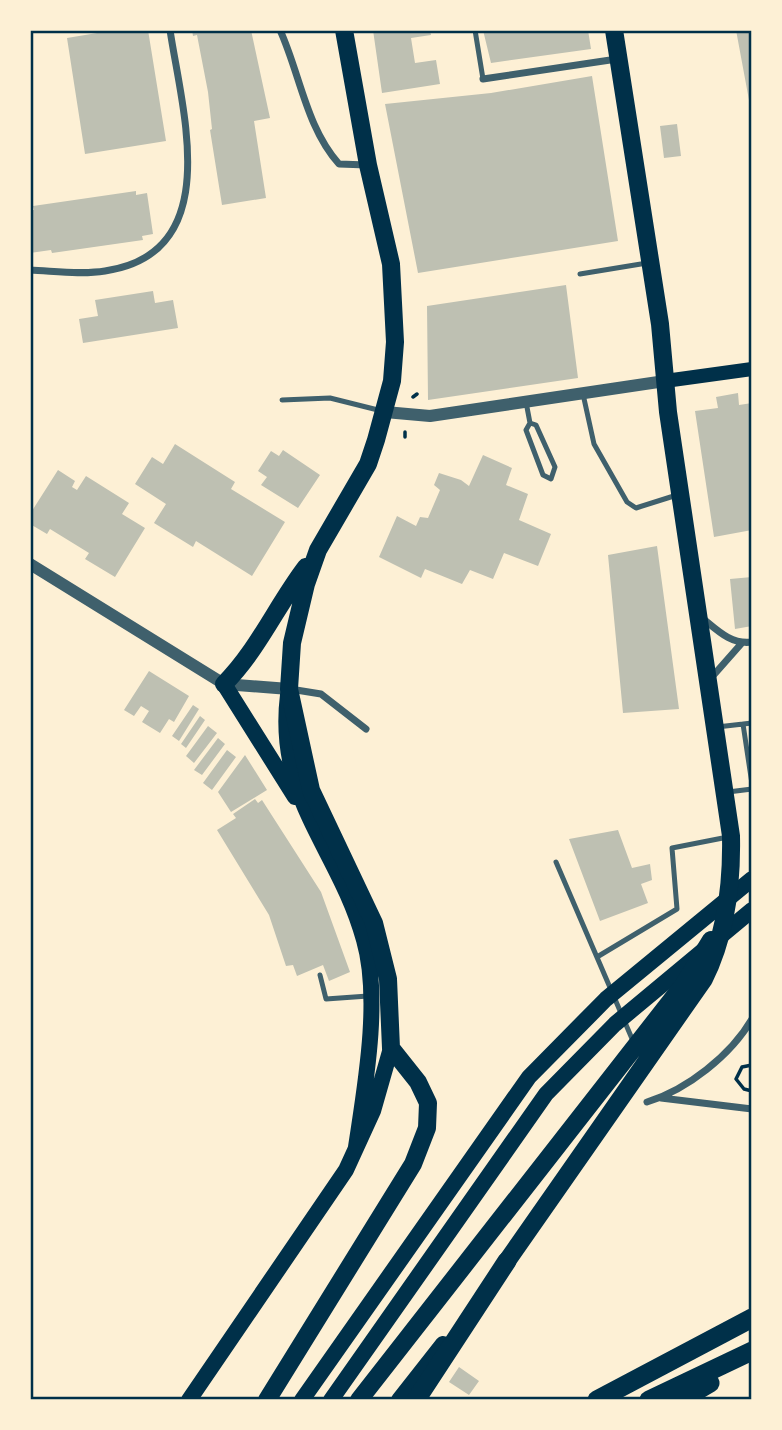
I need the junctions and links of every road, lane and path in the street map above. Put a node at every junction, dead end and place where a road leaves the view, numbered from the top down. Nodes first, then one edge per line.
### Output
1 (170, 30) edge
2 (280, 30) edge
3 (344, 30) edge
4 (475, 30) edge
5 (614, 30) edge
6 (618, 58) junction
7 (483, 79) joint
8 (368, 165) junction
9 (650, 263) junction
10 (30, 270) edge
11 (580, 274) dead end
12 (752, 369) edge
13 (665, 381) junction
14 (583, 394) junction
15 (282, 400) dead end
16 (526, 402) junction
17 (385, 412) junction
18 (530, 423) junction
19 (682, 493) junction
20 (318, 550) junction
21 (30, 564) edge
22 (698, 614) junction
23 (752, 642) edge
24 (741, 643) junction
25 (709, 681) junction
26 (224, 684) junction
27 (289, 689) junction
28 (752, 723) edge
29 (743, 724) junction
30 (715, 727) junction
31 (366, 729) dead end
32 (752, 784) edge
33 (752, 789) edge
34 (723, 793) junction
35 (307, 815) junction
36 (731, 836) junction
37 (556, 862) dead end
38 (752, 879) edge
39 (752, 910) edge
40 (725, 911) junction
41 (597, 957) junction
42 (320, 975) dead end
43 (370, 996) junction
44 (752, 1019) edge
45 (635, 1047) junction
46 (391, 1048) junction
47 (752, 1065) edge
48 (752, 1091) edge
49 (660, 1098) junction
50 (647, 1102) dead end
51 (752, 1109) edge
52 (356, 1147) junction
53 (507, 1261) junction
54 (752, 1318) edge
55 (752, 1351) edge
56 (752, 1359) edge
57 (189, 1400) edge
58 (267, 1400) edge
59 (302, 1400) edge
60 (331, 1400) edge
61 (359, 1400) edge
62 (399, 1400) edge
63 (415, 1400) edge
64 (597, 1400) edge
65 (649, 1400) edge
66 (681, 1400) edge

1 - 10 street
2 - 8 street
3 - 8 highway
4 - 7 lane
5 - 6 highway
6 - 7 street
6 - 9 highway
8 - 17 highway
9 - 11 lane
9 - 13 highway
12 - 13 main road
13 - 14 street
13 - 19 highway
14 - 16 street
14 - 19 lane
15 - 17 lane
16 - 17 street
16 - 18 lane
17 - 20 highway
18 - 18 lane
19 - 22 highway
20 - 26 highway
20 - 27 highway
21 - 26 street
22 - 24 street
22 - 25 highway
23 - 24 street
24 - 25 street
25 - 30 highway
26 - 27 street
26 - 35 main road
27 - 31 street
27 - 35 main road
27 - 46 highway
28 - 29 lane
29 - 30 lane
29 - 32 lane
30 - 34 highway
33 - 34 lane
34 - 36 highway
35 - 43 main road
36 - 40 highway
36 - 41 lane
37 - 41 lane
38 - 59 main road
39 - 60 main road
40 - 45 highway
40 - 53 highway
41 - 45 lane
42 - 43 lane
43 - 52 main road
44 - 49 street
45 - 61 highway
46 - 52 main road
46 - 58 highway
47 - 48 path
49 - 50 street
49 - 51 street
52 - 57 main road
53 - 62 main road
53 - 63 highway
54 - 64 highway
55 - 65 highway
56 - 66 highway

